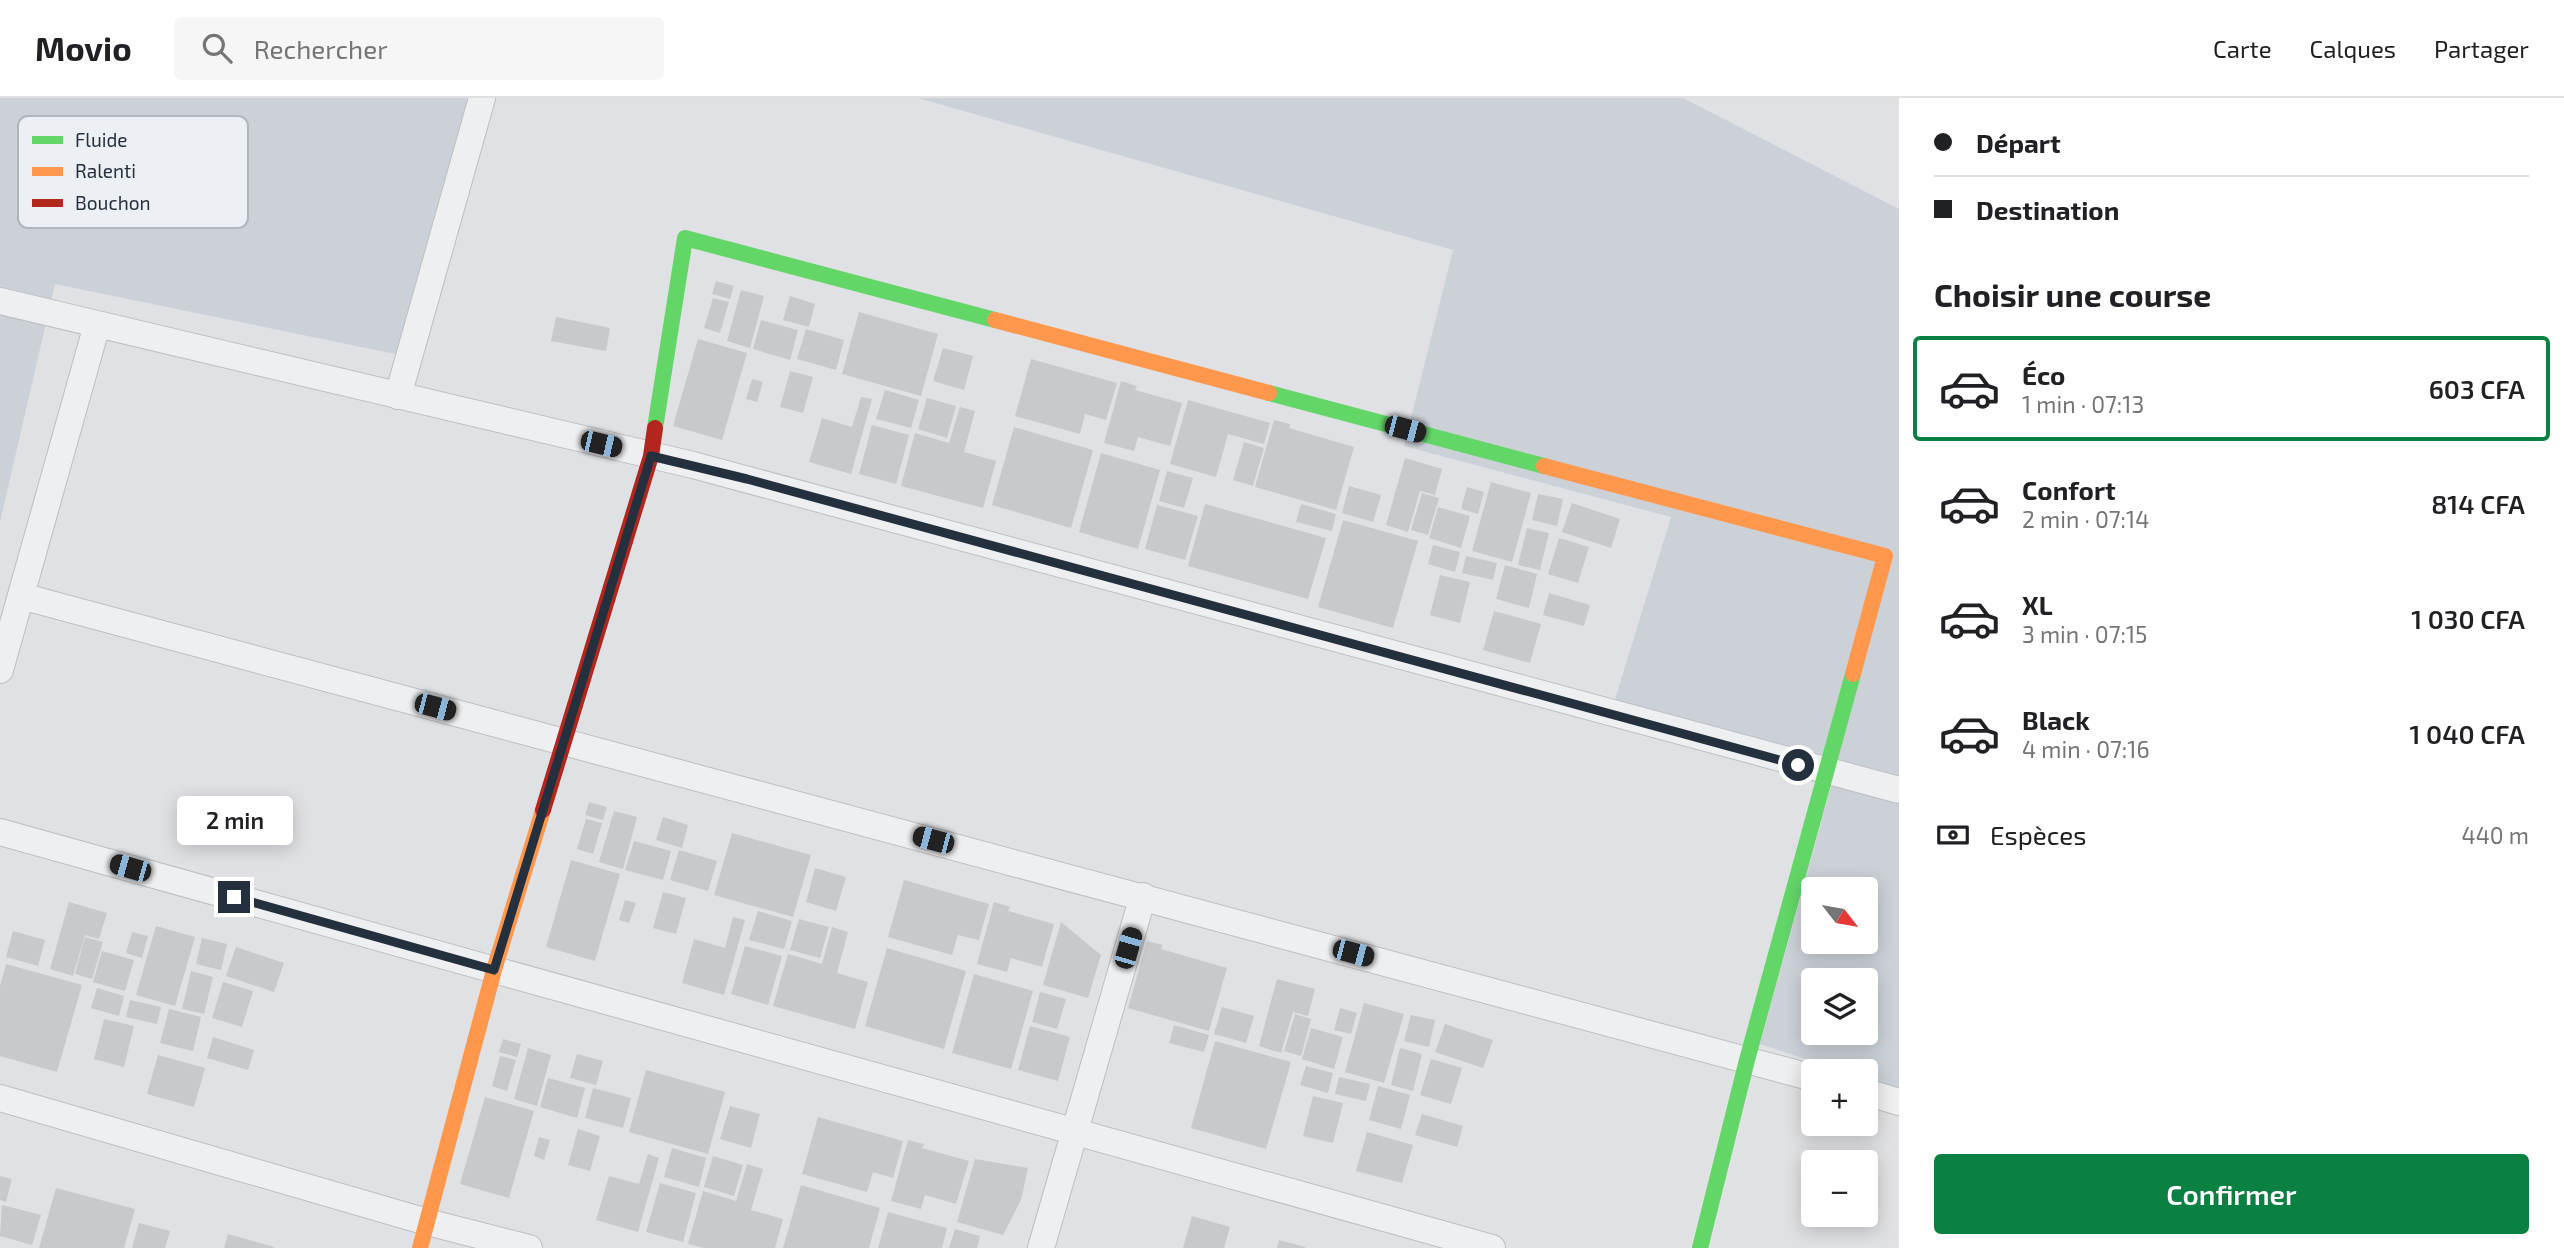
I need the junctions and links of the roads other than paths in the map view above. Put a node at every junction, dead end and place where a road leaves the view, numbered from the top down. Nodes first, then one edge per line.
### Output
1 (482, 98) edge
2 (0, 301) edge
3 (97, 325) junction
4 (398, 396) junction
5 (651, 456) junction
6 (21, 596) junction
7 (0, 670) edge
8 (565, 742) junction
9 (1825, 772) junction
10 (1899, 790) edge
11 (0, 832) edge
12 (1143, 896) junction
13 (494, 970) junction
14 (1747, 1060) junction
15 (1801, 1075) edge
16 (1878, 1096) edge
17 (0, 1098) edge
18 (1899, 1102) edge
19 (1074, 1132) junction
20 (428, 1222) junction
21 (420, 1248) edge
22 (529, 1248) edge
23 (1041, 1248) edge
24 (1492, 1248) edge
25 (1700, 1248) edge

1 - 4 street
2 - 3 street
3 - 4 street
3 - 6 street
4 - 5 street
5 - 8 street
5 - 9 street
5 - 9 street
6 - 7 street
6 - 8 street
8 - 12 street
8 - 13 street
9 - 10 street
9 - 14 street
11 - 13 street
12 - 14 street
12 - 19 street
13 - 19 street
13 - 20 street
14 - 15 street
14 - 25 street
16 - 18 street
17 - 20 street
19 - 23 street
19 - 24 street
20 - 21 street
20 - 22 street

